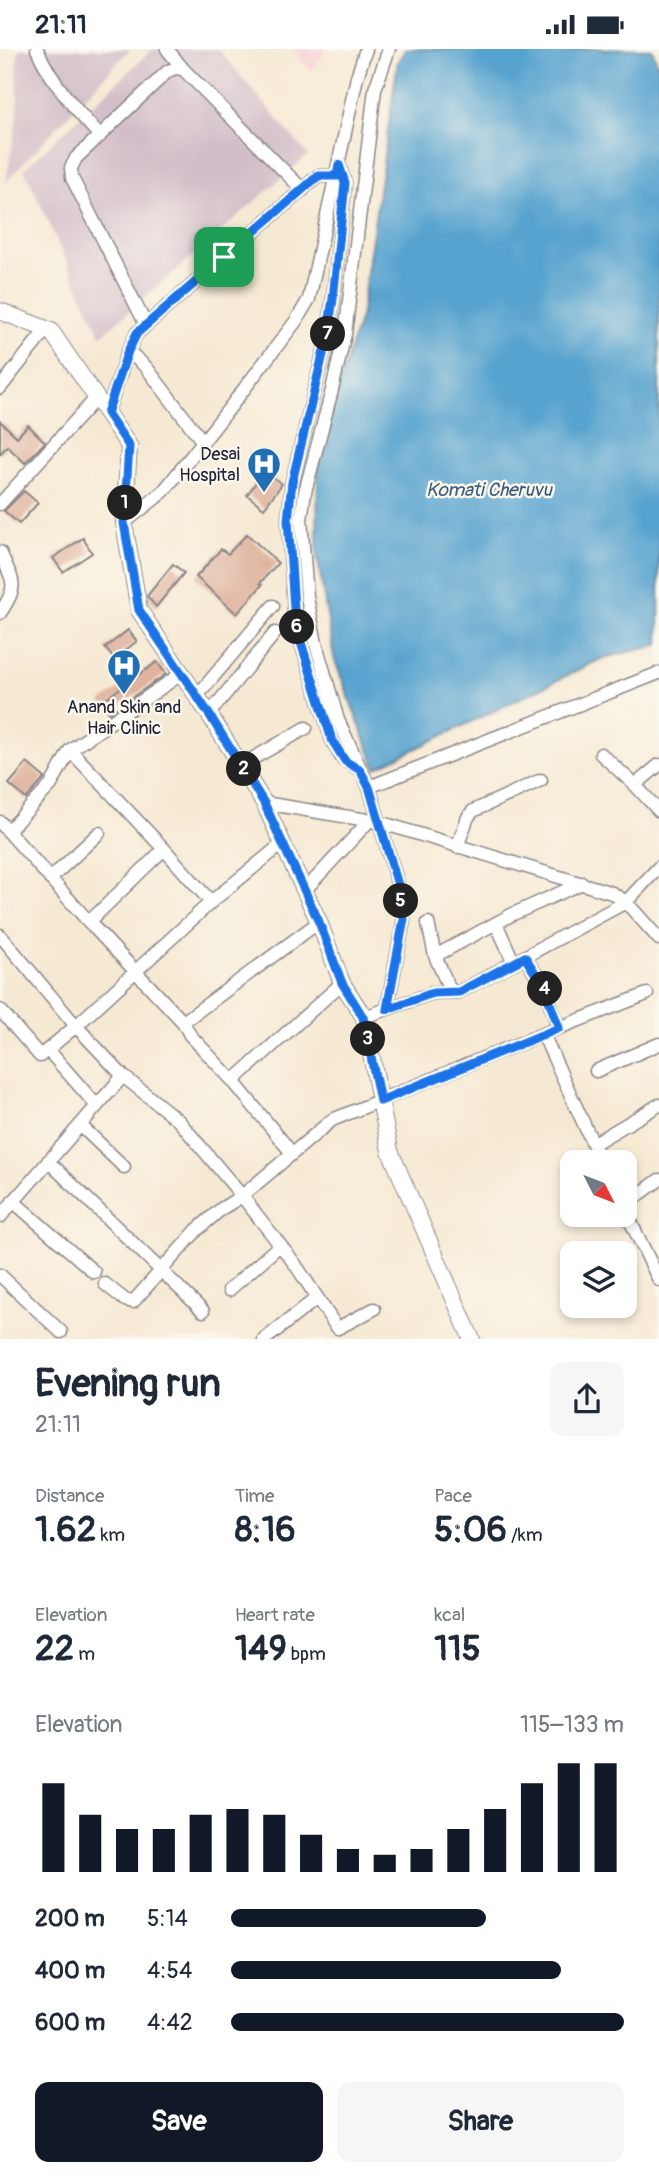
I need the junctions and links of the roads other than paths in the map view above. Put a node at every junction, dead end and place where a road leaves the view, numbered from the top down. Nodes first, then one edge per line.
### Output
1 (37, 49) edge
2 (167, 49) edge
3 (366, 49) edge
4 (389, 49) edge
5 (183, 69) junction
6 (100, 136) junction
7 (338, 171) junction
8 (303, 190) junction
9 (0, 311) edge
10 (146, 325) junction
11 (45, 331) junction
12 (128, 351) junction
13 (0, 388) edge
14 (97, 397) junction
15 (107, 413) junction
16 (203, 442) junction
17 (0, 504) edge
18 (124, 523) junction
19 (1, 555) edge
20 (273, 605) dead end
21 (0, 613) edge
22 (275, 633) dead end
23 (659, 673) edge
24 (181, 674) junction
25 (197, 696) junction
26 (209, 714) junction
27 (306, 728) dead end
28 (70, 750) junction
29 (601, 754) dead end
30 (242, 765) junction
31 (659, 765) edge
32 (360, 770) junction
33 (541, 780) dead end
34 (635, 785) junction
35 (369, 787) junction
36 (264, 803) junction
37 (659, 811) edge
38 (374, 821) junction
39 (4, 826) edge
40 (99, 833) dead end
41 (282, 844) junction
42 (457, 847) junction
43 (164, 849) junction
44 (659, 867) edge
45 (50, 879) junction
46 (582, 883) junction
47 (305, 890) junction
48 (211, 902) junction
49 (626, 902) junction
50 (89, 922) junction
51 (319, 922) junction
52 (428, 923) dead end
53 (496, 923) junction
54 (0, 935) edge
55 (659, 939) edge
56 (435, 956) junction
57 (519, 960) junction
58 (136, 971) junction
59 (342, 983) junction
60 (451, 992) junction
61 (647, 994) dead end
62 (387, 1009) junction
63 (2, 1016) edge
64 (363, 1017) junction
65 (183, 1022) junction
66 (76, 1026) junction
67 (559, 1028) junction
68 (543, 1034) junction
69 (659, 1044) edge
70 (48, 1050) junction
71 (596, 1071) dead end
72 (123, 1076) junction
73 (233, 1081) junction
74 (380, 1101) junction
75 (659, 1105) edge
76 (97, 1106) junction
77 (80, 1125) junction
78 (593, 1144) junction
79 (596, 1150) edge
80 (291, 1152) junction
81 (48, 1161) junction
82 (124, 1167) dead end
83 (659, 1180) edge
84 (242, 1196) junction
85 (637, 1198) edge
86 (13, 1201) junction
87 (0, 1217) edge
88 (634, 1227) edge
89 (280, 1245) junction
90 (161, 1270) junction
91 (94, 1272) dead end
92 (0, 1275) edge
93 (659, 1280) edge
94 (105, 1285) dead end
95 (229, 1290) dead end
96 (317, 1298) junction
97 (374, 1309) dead end
98 (203, 1311) dead end
99 (61, 1332) dead end
100 (467, 1338) edge
101 (264, 1339) edge

1 - 6 street
2 - 5 street
3 - 7 street
4 - 32 street
5 - 6 street
5 - 8 street
6 - 10 street
7 - 8 street
7 - 16 street
7 - 32 street
8 - 10 street
9 - 11 main road
10 - 12 street
11 - 13 street
11 - 14 main road
12 - 15 street
12 - 16 street
14 - 15 main road
14 - 17 street
15 - 18 main road
16 - 18 street
18 - 24 main road
19 - 21 street
20 - 25 street
22 - 26 street
23 - 35 street
24 - 25 main road
24 - 28 street
25 - 26 main road
26 - 30 main road
27 - 30 street
28 - 39 street
28 - 43 street
29 - 34 street
30 - 36 main road
31 - 34 street
32 - 35 street
33 - 42 street
34 - 37 street
35 - 38 street
36 - 38 street
36 - 41 main road
38 - 42 street
38 - 47 street
38 - 62 street
39 - 45 street
40 - 45 street
41 - 47 main road
41 - 48 street
42 - 46 street
43 - 48 street
43 - 50 street
44 - 49 street
45 - 50 street
46 - 49 street
46 - 53 street
47 - 51 main road
48 - 58 street
49 - 55 street
49 - 57 street
50 - 58 street
51 - 59 main road
51 - 65 street
52 - 56 street
53 - 56 street
53 - 57 street
54 - 66 street
56 - 60 street
57 - 60 street
57 - 67 street
58 - 65 street
58 - 66 street
59 - 64 main road
59 - 73 street
60 - 62 street
61 - 67 street
62 - 64 street
63 - 70 street
64 - 74 main road
65 - 73 street
66 - 70 street
66 - 72 street
67 - 68 street
68 - 74 street
68 - 78 street
69 - 71 street
70 - 76 street
72 - 76 street
72 - 84 street
73 - 80 street
74 - 80 street
74 - 100 main road
75 - 78 street
76 - 77 street
77 - 81 street
77 - 82 street
78 - 79 street
80 - 84 street
81 - 86 street
81 - 90 street
83 - 85 street
84 - 89 street
84 - 90 street
86 - 87 street
86 - 91 street
88 - 93 street
89 - 95 street
89 - 96 street
90 - 94 street
90 - 98 street
92 - 99 street
96 - 97 street
96 - 101 street

